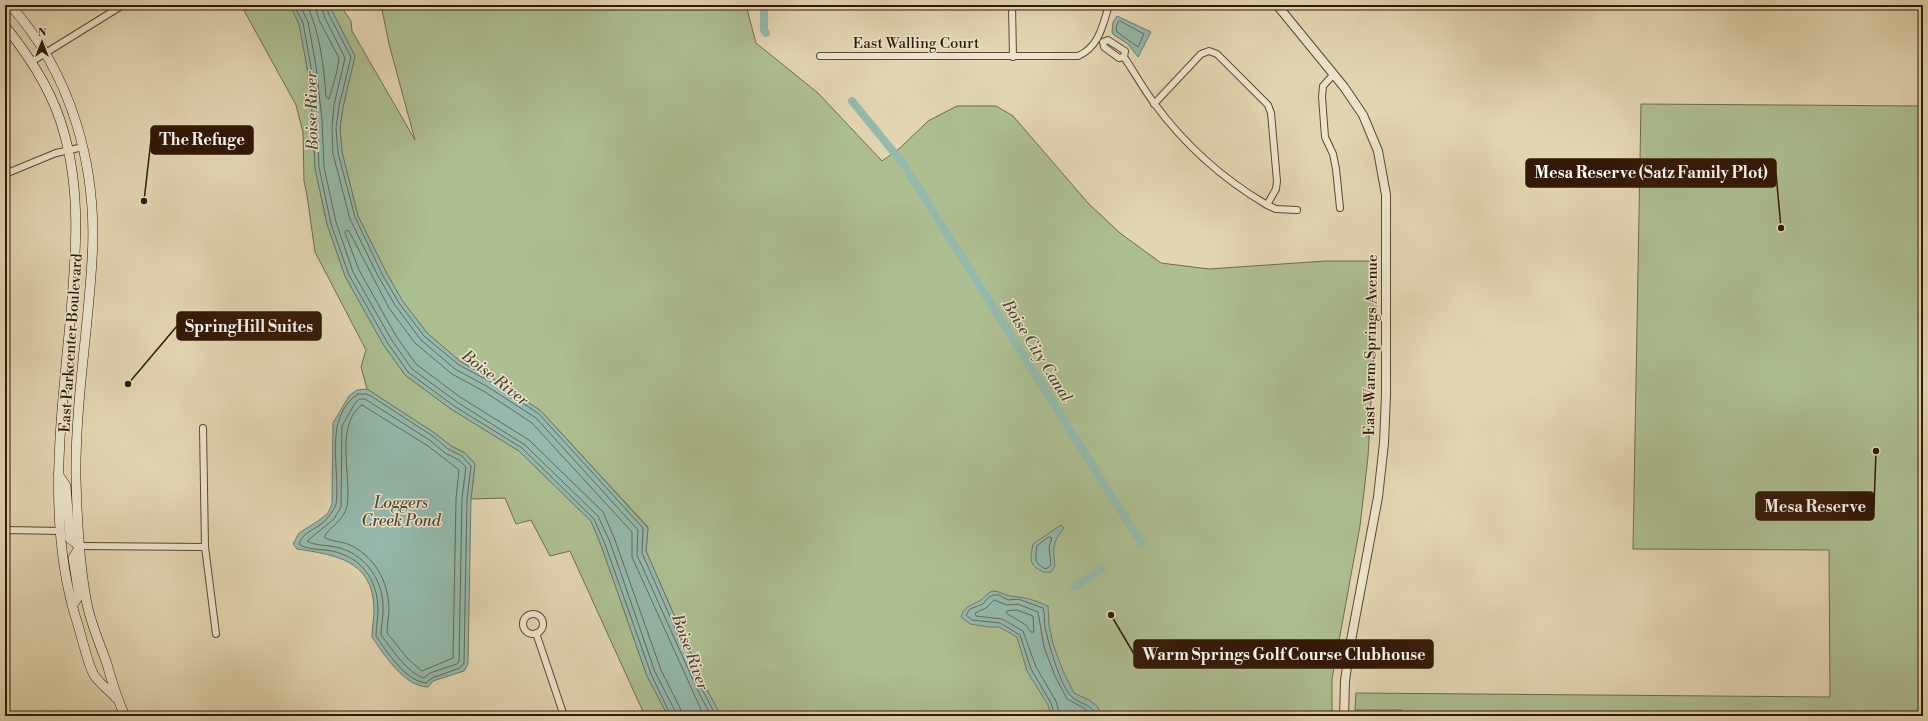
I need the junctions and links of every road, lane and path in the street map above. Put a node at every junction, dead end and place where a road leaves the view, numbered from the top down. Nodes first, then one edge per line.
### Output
1 (10, 5) edge
2 (124, 5) edge
3 (1012, 5) edge
4 (1109, 5) edge
5 (1277, 5) edge
6 (5, 26) edge
7 (1097, 38) junction
8 (45, 53) junction
9 (820, 56) dead end
10 (1013, 56) junction
11 (31, 62) junction
12 (1334, 74) junction
13 (1154, 104) junction
14 (83, 147) junction
15 (68, 150) junction
16 (5, 174) edge
17 (1267, 205) junction
18 (1340, 208) dead end
19 (1297, 210) dead end
20 (202, 428) dead end
21 (58, 474) junction
22 (5, 530) edge
23 (60, 531) junction
24 (80, 546) junction
25 (205, 547) junction
26 (72, 606) junction
27 (536, 633) dead end
28 (216, 634) dead end
29 (117, 699) junction
30 (125, 716) edge
31 (564, 716) edge
32 (1344, 716) edge

1 - 8 main road, East Parkcenter Boulevard
2 - 8 street
3 - 10 street
4 - 7 street, East Walling Court
5 - 12 street, East Warm Springs Avenue
6 - 11 main road, East Parkcenter Boulevard
7 - 10 street, East Walling Court
7 - 13 street
8 - 11 street
8 - 14 main road, East Parkcenter Boulevard
9 - 10 street, East Walling Court
11 - 15 main road, East Parkcenter Boulevard
12 - 18 street
12 - 32 street, East Warm Springs Avenue
13 - 17 street
13 - 17 street
14 - 15 street
14 - 24 main road, East Parkcenter Boulevard
15 - 16 street
15 - 21 main road, East Parkcenter Boulevard
17 - 19 street
20 - 25 street
21 - 23 main road, East Parkcenter Boulevard
21 - 24 main road
22 - 23 street
23 - 26 main road, East Parkcenter Boulevard
24 - 25 street
24 - 26 main road
24 - 29 main road, East Parkcenter Boulevard
25 - 28 street
26 - 29 main road, East Parkcenter Boulevard
27 - 31 street
29 - 30 main road, East Parkcenter Boulevard

